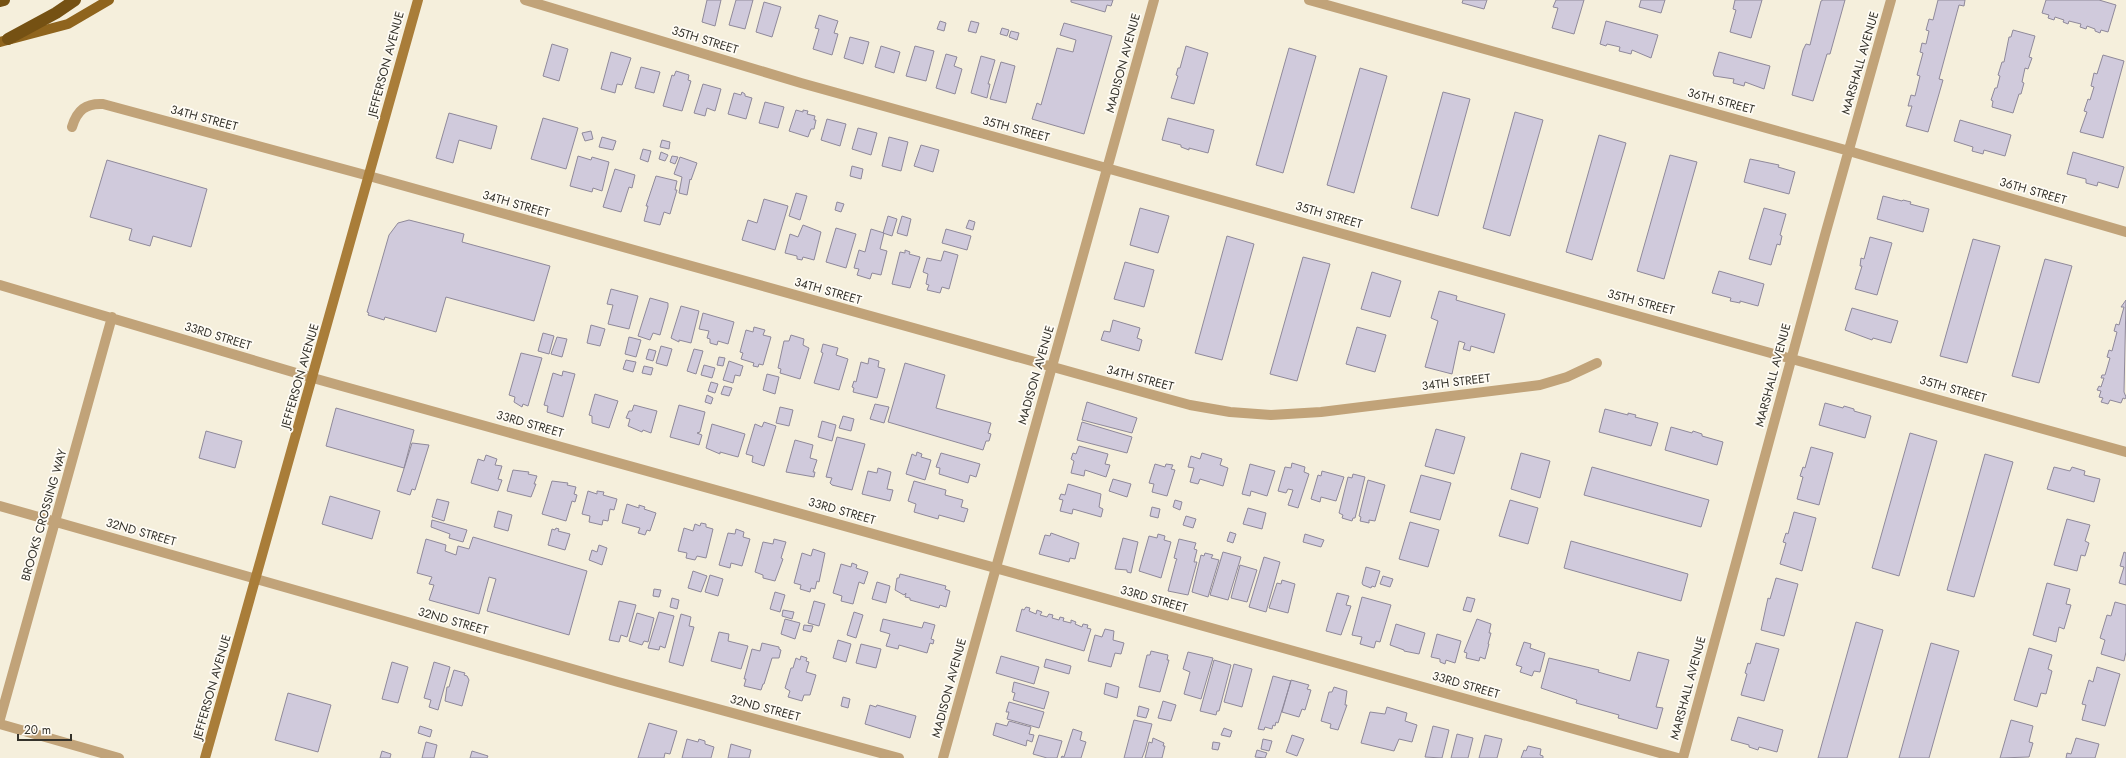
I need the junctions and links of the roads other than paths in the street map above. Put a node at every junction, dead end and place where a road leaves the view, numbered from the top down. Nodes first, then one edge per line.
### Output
1 (4, 0) edge
2 (75, 0) edge
3 (109, 0) edge
4 (418, 0) edge
5 (525, 0) edge
6 (1154, 0) edge
7 (1309, 0) edge
8 (1891, 0) edge
9 (0, 2) edge
10 (4, 40) edge
11 (72, 126) dead end
12 (1849, 151) junction
13 (1108, 167) junction
14 (369, 176) junction
15 (2126, 232) edge
16 (0, 285) edge
17 (112, 317) junction
18 (1792, 358) junction
19 (1597, 363) dead end
20 (1052, 367) junction
21 (313, 378) junction
22 (2126, 452) edge
23 (0, 506) edge
24 (55, 522) junction
25 (995, 568) junction
26 (256, 578) junction
27 (0, 719) edge
28 (0, 724) edge
29 (119, 758) edge
30 (205, 758) edge
31 (899, 758) edge
32 (943, 758) edge
33 (1678, 758) edge
34 (1683, 758) edge

1 - 9 highway
2 - 10 highway
3 - 10 main road
4 - 14 main road, JEFFERSON AVENUE
5 - 13 street, 35TH STREET
6 - 13 street, MADISON AVENUE
7 - 12 street, 36TH STREET
8 - 12 street, MARSHALL AVENUE
11 - 14 street, 34TH STREET
12 - 15 street, 36TH STREET
12 - 18 street, MARSHALL AVENUE
13 - 18 street, 35TH STREET
13 - 20 street, MADISON AVENUE
14 - 20 street, 34TH STREET
14 - 21 main road, JEFFERSON AVENUE
16 - 17 street, 33RD STREET
17 - 21 street, 33RD STREET
17 - 24 street, BROOKS CROSSING WAY
18 - 22 street, 35TH STREET
18 - 34 street, MARSHALL AVENUE
19 - 20 street, 34TH STREET
20 - 25 street, MADISON AVENUE
21 - 25 street, 33RD STREET
21 - 26 main road, JEFFERSON AVENUE
23 - 24 street, 32ND STREET
24 - 26 street, 32ND STREET
24 - 27 street, BROOKS CROSSING WAY
25 - 32 street, MADISON AVENUE
25 - 33 street, 33RD STREET
26 - 30 main road, JEFFERSON AVENUE
26 - 31 street, 32ND STREET
28 - 29 street

